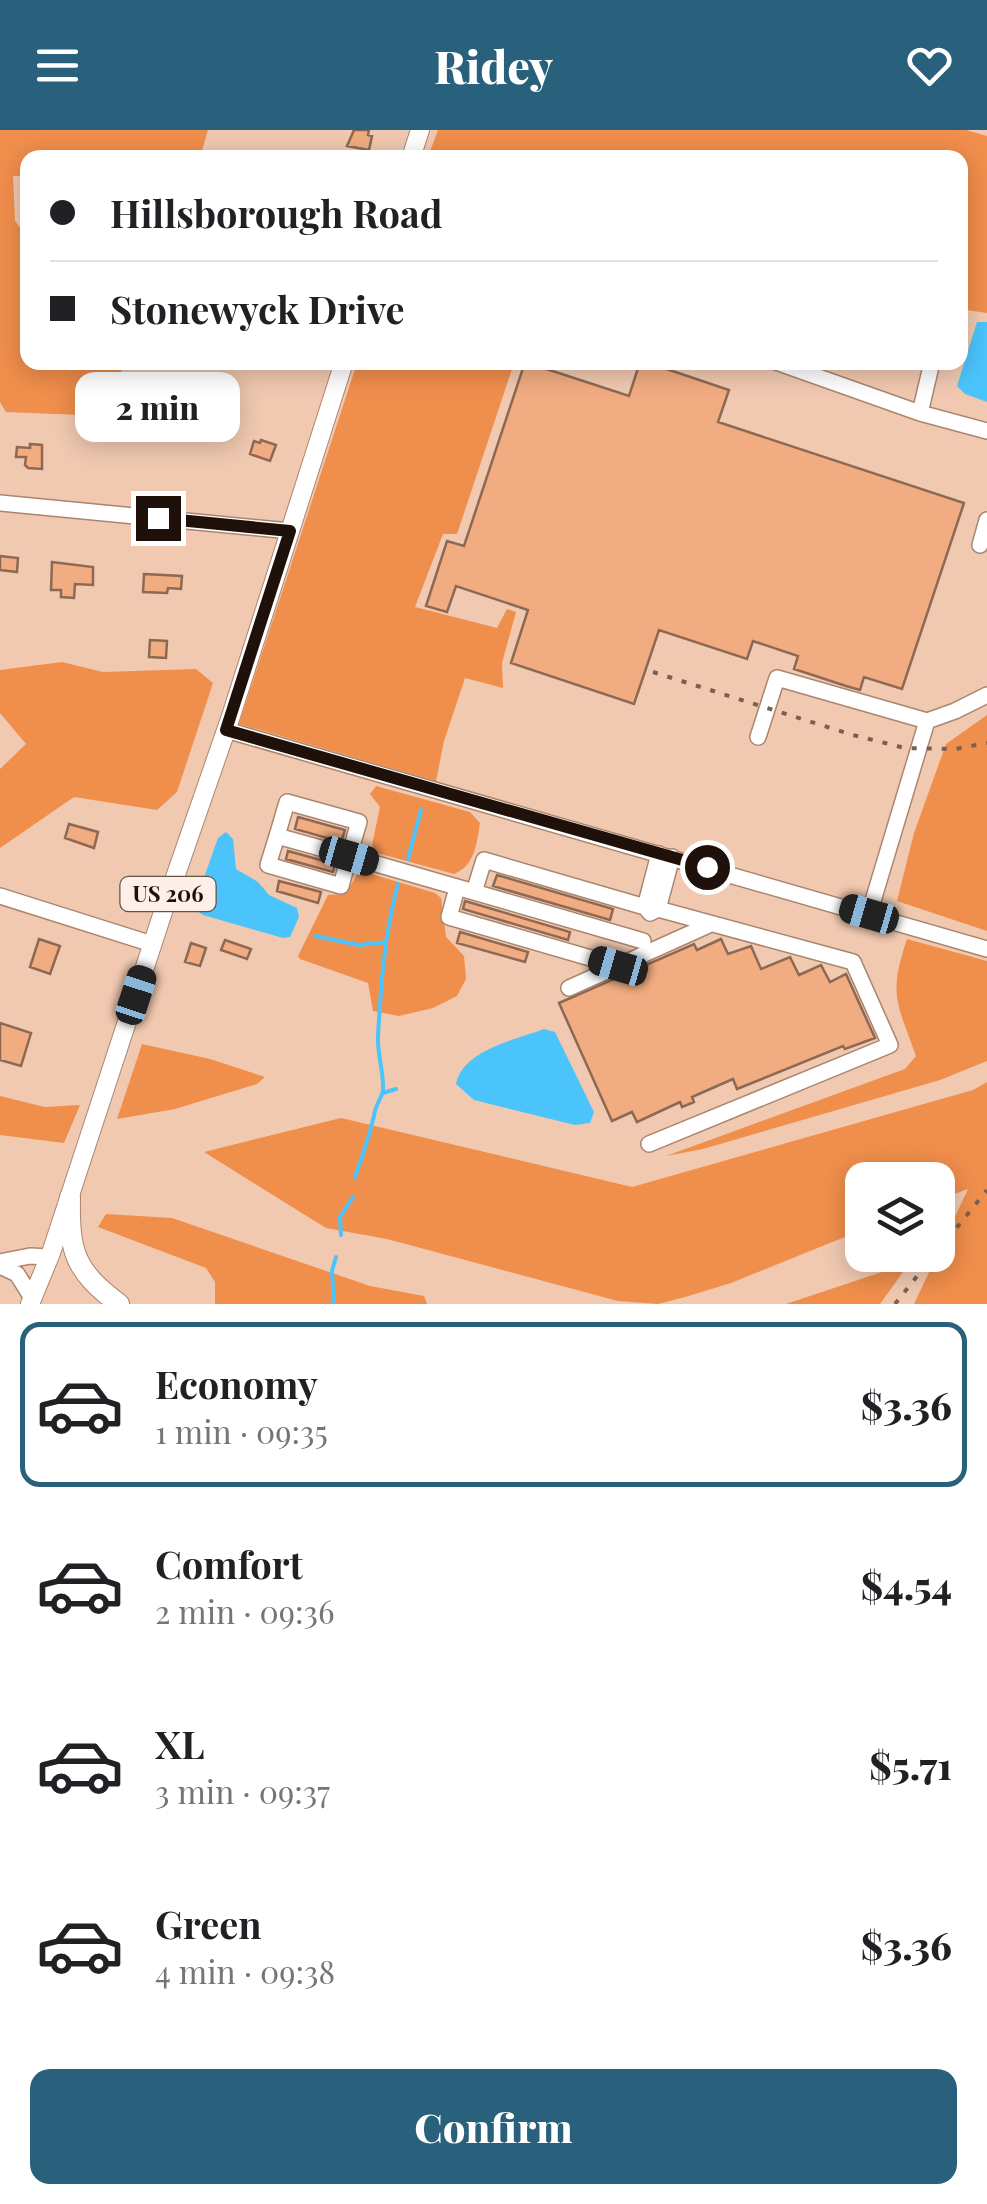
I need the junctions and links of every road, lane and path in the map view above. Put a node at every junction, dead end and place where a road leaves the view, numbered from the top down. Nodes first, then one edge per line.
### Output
1 (341, 370) edge
2 (799, 370) edge
3 (930, 370) edge
4 (920, 413) junction
5 (987, 431) edge
6 (0, 502) edge
7 (987, 520) edge
8 (290, 531) junction
9 (980, 545) dead end
10 (987, 695) edge
11 (926, 721) junction
12 (226, 730) junction
13 (758, 737) dead end
14 (277, 836) junction
15 (666, 855) junction
16 (349, 856) junction
17 (457, 888) junction
18 (474, 892) junction
19 (0, 896) edge
20 (651, 910) junction
21 (869, 914) junction
22 (711, 924) junction
23 (152, 944) junction
24 (641, 949) junction
25 (987, 949) edge
26 (618, 966) junction
27 (569, 988) dead end
28 (648, 1144) dead end
29 (70, 1197) junction
30 (51, 1255) junction
31 (0, 1264) edge
32 (35, 1302) edge
33 (119, 1304) edge

1 - 8 main road, US 206
2 - 4 street
3 - 4 street
4 - 5 street
6 - 8 street
7 - 9 street
8 - 12 main road, US 206
10 - 11 street
11 - 13 street
11 - 21 street
12 - 15 street
12 - 23 main road, US 206
14 - 16 street
14 - 16 street
14 - 16 street
15 - 20 street
15 - 21 street
16 - 17 street
17 - 18 street
17 - 26 street
18 - 20 street
18 - 24 street
19 - 23 street
20 - 22 street
20 - 24 street
21 - 25 street
22 - 24 street
22 - 28 street
23 - 29 main road, US 206
24 - 26 street
26 - 27 street
29 - 30 main road, US 206
29 - 33 highway
30 - 31 street
30 - 32 main road, US 206
31 - 32 street

